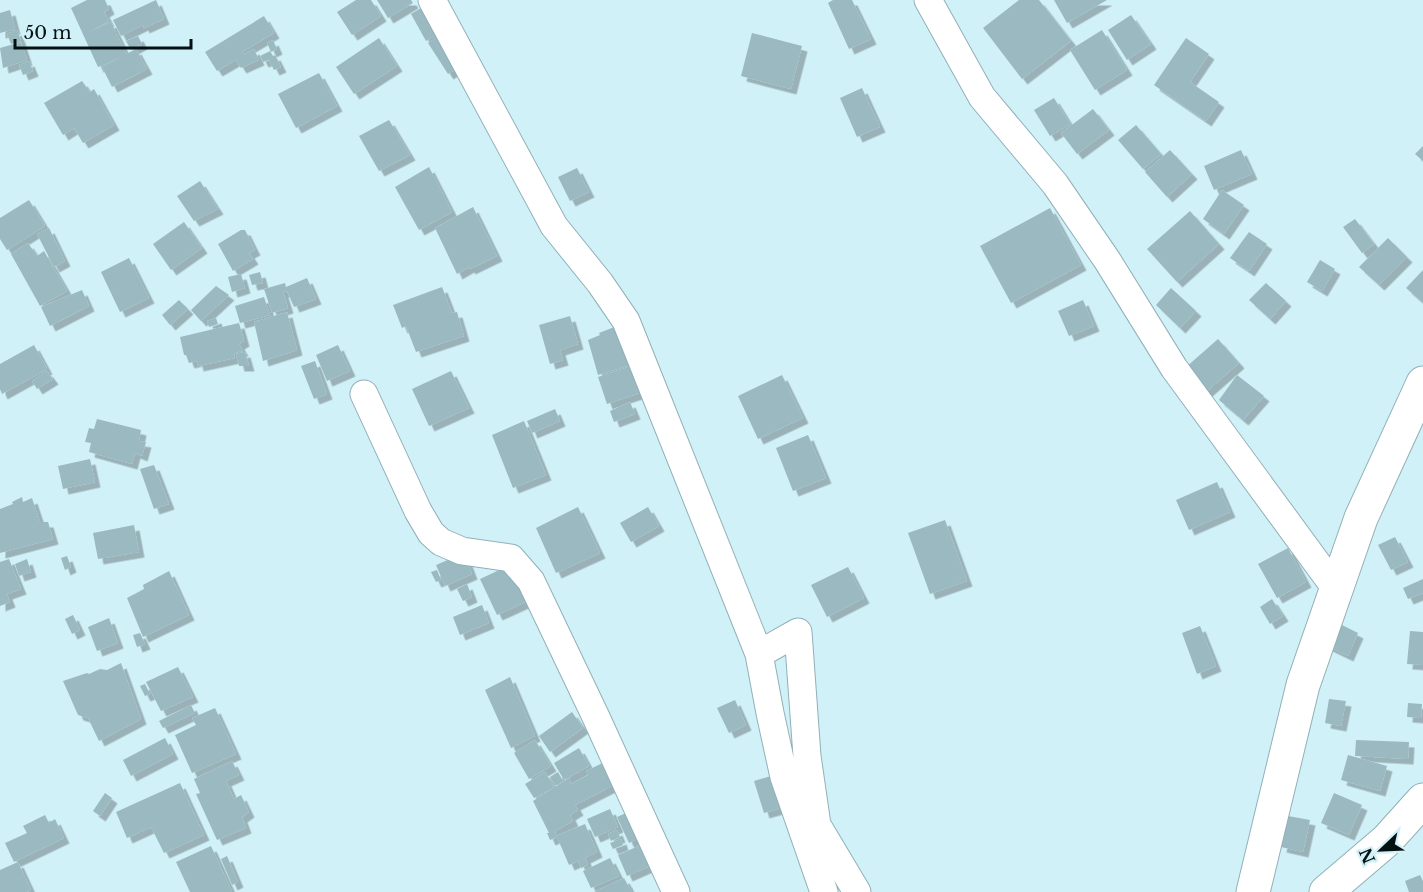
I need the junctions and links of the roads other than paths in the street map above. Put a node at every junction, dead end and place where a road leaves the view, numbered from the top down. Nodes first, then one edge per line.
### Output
1 (432, 0) edge
2 (928, 0) edge
3 (1423, 383) edge
4 (364, 394) dead end
5 (1336, 589) junction
6 (759, 654) junction
7 (1423, 800) edge
8 (676, 892) edge
9 (824, 892) edge
10 (857, 892) edge
11 (1253, 892) edge
12 (1326, 892) edge

1 - 6 street
2 - 5 street
3 - 5 main road
4 - 8 street
5 - 11 main road
6 - 9 street
6 - 10 street
7 - 12 main road

